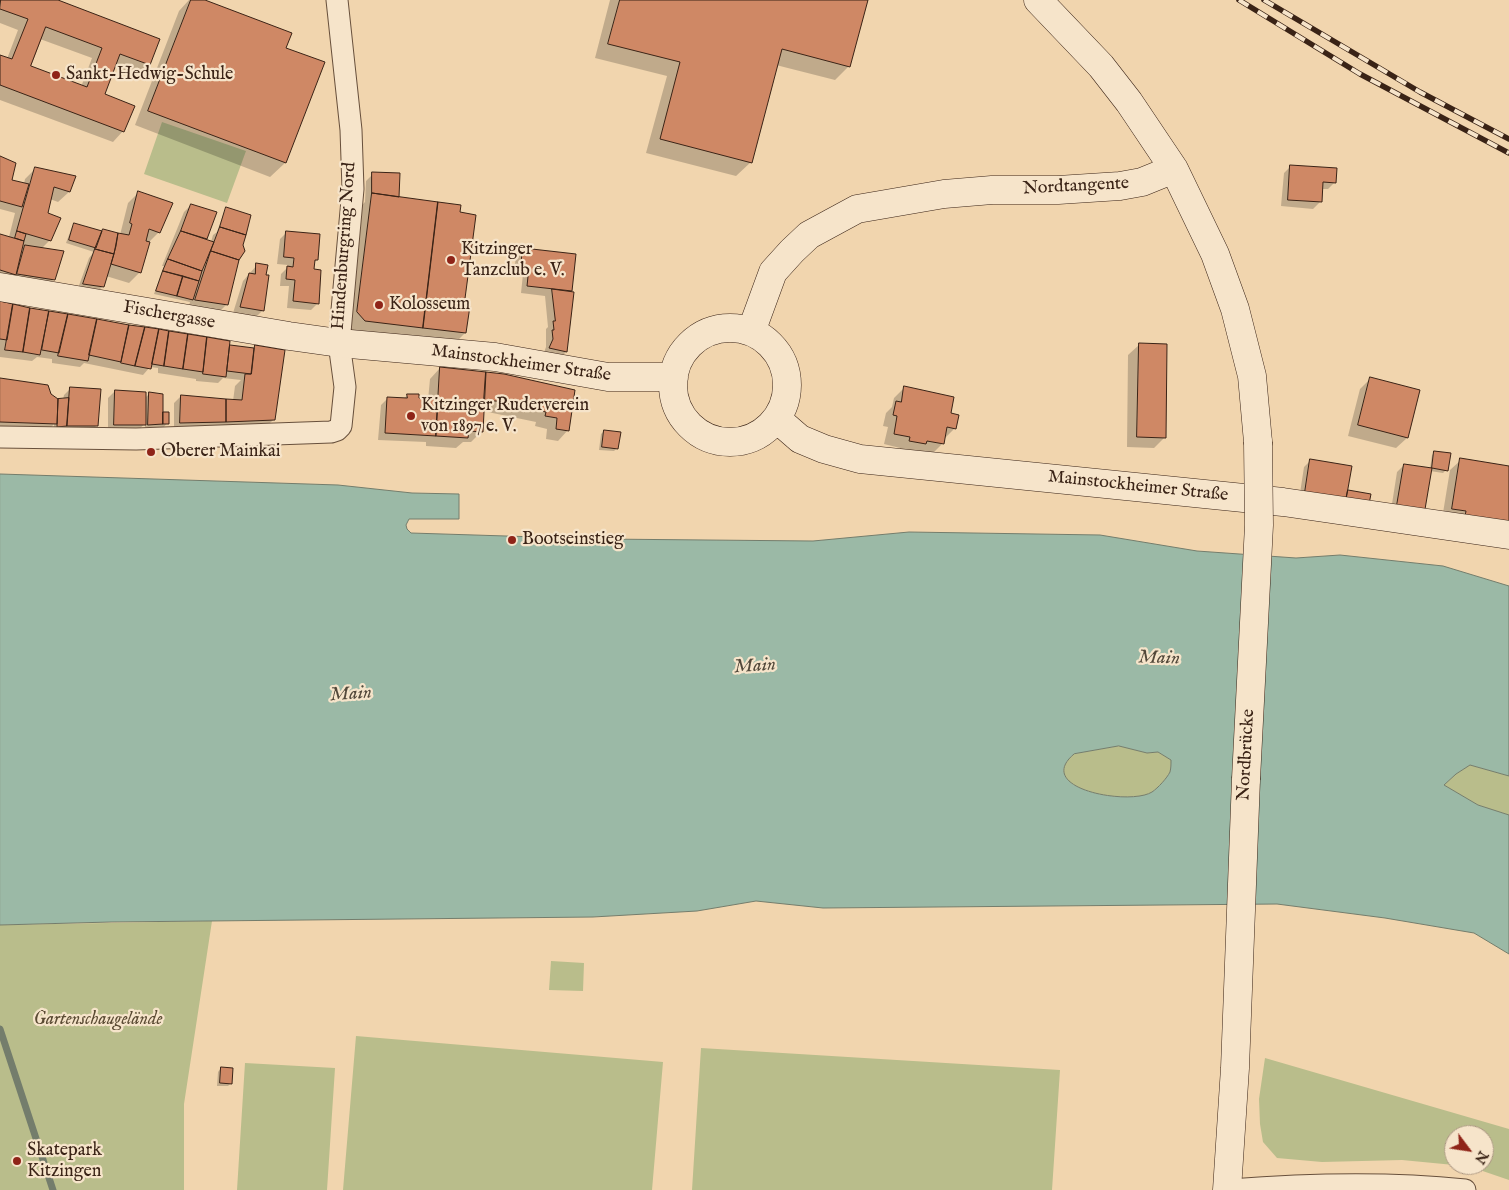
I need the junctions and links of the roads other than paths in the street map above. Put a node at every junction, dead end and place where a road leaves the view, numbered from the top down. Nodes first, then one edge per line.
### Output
1 (337, 0) edge
2 (1038, 0) edge
3 (1174, 169) junction
4 (0, 287) edge
5 (751, 332) junction
6 (339, 343) junction
7 (674, 377) junction
8 (777, 418) junction
9 (0, 437) edge
10 (1509, 536) edge
11 (1228, 1190) edge
12 (1465, 1190) edge

1 - 6 street, Hindenburgring Nord
2 - 3 main road
3 - 5 main road, Nordtangente
3 - 11 main road, Nordbrücke, bridge
4 - 6 main road, Fischergasse
5 - 7 main road
5 - 8 main road
6 - 7 main road, Mainstockheimer Straße
6 - 9 street
7 - 8 main road
8 - 10 main road, Mainstockheimer Straße
11 - 12 street

